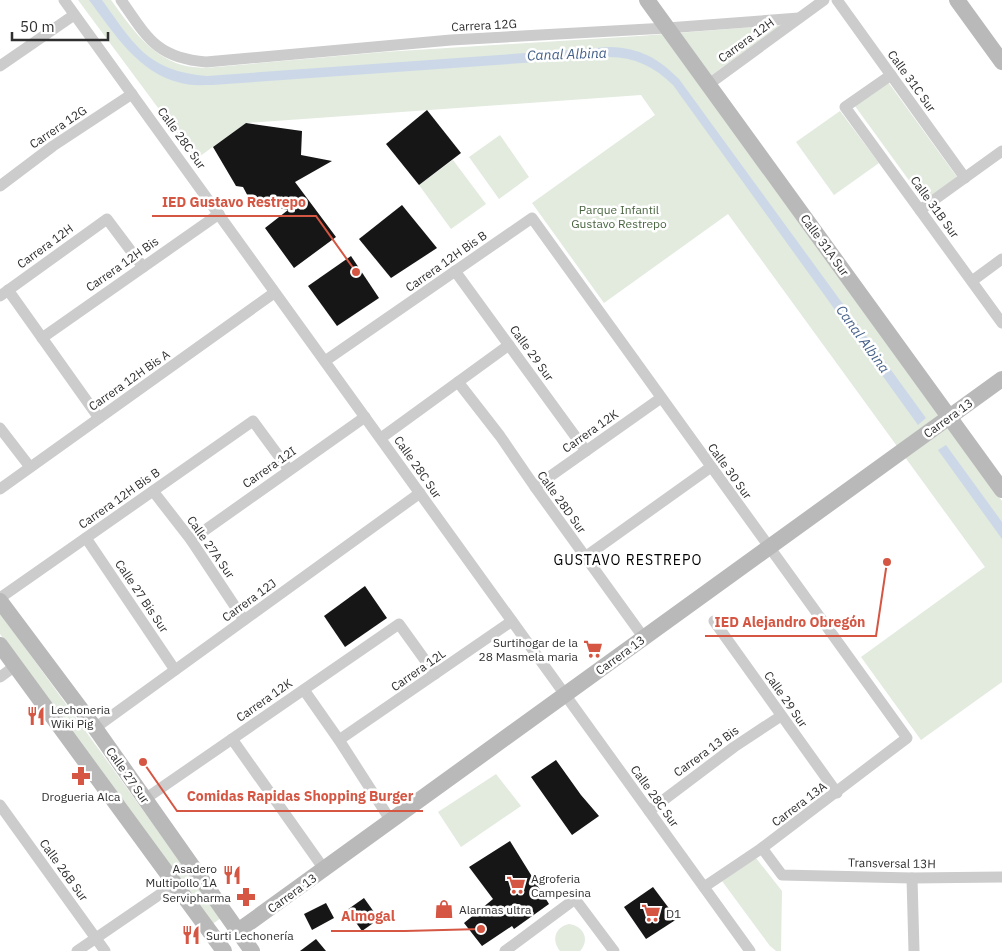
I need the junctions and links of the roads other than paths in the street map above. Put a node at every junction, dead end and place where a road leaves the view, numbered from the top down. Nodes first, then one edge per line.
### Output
1 (64, 0) edge
2 (121, 0) edge
3 (647, 0) edge
4 (824, 0) edge
5 (837, 0) edge
6 (957, 0) edge
7 (74, 15) junction
8 (799, 18) junction
9 (668, 28) junction
10 (1002, 62) edge
11 (0, 66) edge
12 (891, 75) junction
13 (709, 84) junction
14 (132, 94) junction
15 (1002, 151) edge
16 (965, 178) junction
17 (0, 186) edge
18 (920, 210) junction
19 (219, 214) junction
20 (532, 218) joint
21 (1002, 259) edge
22 (143, 267) junction
23 (455, 271) junction
24 (972, 281) junction
25 (4, 293) edge
26 (274, 293) junction
27 (1002, 323) edge
28 (42, 338) junction
29 (509, 345) junction
30 (325, 361) junction
31 (1002, 379) edge
32 (458, 382) junction
33 (661, 398) junction
34 (365, 417) junction
35 (949, 417) junction
36 (99, 418) junction
37 (0, 428) edge
38 (381, 438) junction
39 (586, 451) junction
40 (30, 467) junction
41 (711, 468) junction
42 (289, 470) junction
43 (535, 487) junction
44 (0, 489) edge
45 (1002, 490) edge
46 (153, 491) junction
47 (420, 494) junction
48 (86, 538) junction
49 (191, 540) junction
50 (769, 548) junction
51 (585, 557) junction
52 (0, 599) edge
53 (244, 620) junction
54 (512, 621) junction
55 (714, 621) dead end
56 (644, 638) junction
57 (0, 645) edge
58 (15, 666) junction
59 (175, 670) junction
60 (435, 674) junction
61 (0, 677) edge
62 (304, 690) junction
63 (565, 695) junction
64 (781, 716) junction
65 (95, 728) junction
66 (907, 738) joint
67 (232, 739) junction
68 (339, 740) junction
69 (837, 793) junction
70 (145, 799) junction
71 (0, 804) edge
72 (648, 811) junction
73 (391, 821) junction
74 (762, 848) junction
75 (324, 869) junction
76 (1002, 876) edge
77 (912, 878) junction
78 (175, 884) junction
79 (704, 887) junction
80 (238, 932) junction
81 (96, 938) junction
82 (77, 951) edge
83 (105, 951) edge
84 (224, 951) edge
85 (252, 951) edge
86 (504, 951) edge
87 (614, 951) edge
88 (750, 951) edge
89 (914, 951) edge

1 - 7 street, Calle 28C Sur
2 - 9 street, Carrera 12G
3 - 9 street, Calle 31A Sur
4 - 8 street, Carrera 12H
5 - 12 street, Calle 31C Sur
6 - 10 street
7 - 11 street
7 - 14 street, Calle 28C Sur
8 - 9 street, Carrera 12G
8 - 13 street, Carrera 12H
9 - 13 street, Calle 31A Sur
12 - 16 street, Calle 31C Sur
12 - 18 street, Calle 31B Sur
13 - 35 street, Calle 31A Sur
14 - 17 street, Carrera 12G
14 - 19 street, Calle 28C Sur
15 - 16 street
16 - 18 street
18 - 24 street, Calle 31B Sur
19 - 22 street, Carrera 12H Bis
19 - 26 street, Calle 28C Sur
20 - 23 street, Carrera 12H Bis B
20 - 33 street, Calle 30 Sur
21 - 24 street
22 - 25 street, Carrera 12H
22 - 28 street, Carrera 12H Bis
23 - 29 street, Calle 29 Sur
23 - 30 street, Carrera 12H Bis B
24 - 27 street, Calle 31B Sur
25 - 28 street
26 - 30 street, Calle 28C Sur
26 - 36 street, Carrera 12H Bis A
28 - 36 street
29 - 32 street
29 - 39 street, Calle 29 Sur
30 - 34 street, Calle 28C Sur
31 - 35 street, Carrera 13
32 - 38 street
32 - 43 street, Calle 28D Sur
33 - 39 street, Carrera 12K
33 - 41 street, Calle 30 Sur
34 - 38 street, Calle 28C Sur
34 - 42 street, Carrera 12I
35 - 45 street, Calle 31A Sur
35 - 50 street, Carrera 13
36 - 40 street, Carrera 12H Bis A
37 - 40 street
38 - 47 street, Calle 28C Sur
39 - 43 street, Carrera 12K
40 - 44 street, Carrera 12H Bis A
41 - 50 street, Calle 30 Sur
41 - 51 street
42 - 46 street, Carrera 12H Bis B
42 - 49 street, Carrera 12I
43 - 51 street, Calle 28D Sur
46 - 48 street, Carrera 12H Bis B
46 - 49 street, Calle 27A Sur
47 - 53 street, Carrera 12J
47 - 54 street, Calle 28C Sur
48 - 52 street, Carrera 12H Bis B
48 - 59 street, Calle 27 Bis Sur
49 - 53 street, Calle 27A Sur
50 - 56 street, Carrera 13
50 - 66 street, Calle 30 Sur
51 - 56 street, Calle 28D Sur
52 - 65 street, Calle 27 Sur
53 - 59 street, Carrera 12J
54 - 60 street, Carrera 12L
54 - 63 street, Calle 28C Sur
55 - 64 street, Calle 29 Sur
56 - 63 street, Carrera 13
57 - 58 street, Calle 27 Sur
58 - 61 street
58 - 78 street, Calle 27 Sur
59 - 65 street, Carrera 12J
60 - 62 street, Carrera 12K
60 - 68 street, Carrera 12L
62 - 67 street, Carrera 12K
62 - 68 street
63 - 72 street, Calle 28C Sur
63 - 73 street, Carrera 13
64 - 69 street, Calle 29 Sur
64 - 72 street, Carrera 13 Bis
65 - 70 street, Calle 27 Sur
66 - 69 street, Carrera 13A
67 - 70 street, Carrera 12K
67 - 75 street
68 - 73 street
69 - 74 street, Carrera 13A
70 - 80 street, Calle 27 Sur
71 - 81 street, Calle 26B Sur
72 - 79 street, Calle 28C Sur
73 - 75 street, Carrera 13
74 - 77 street, Transversal 13H
74 - 79 street, Carrera 13A
75 - 80 street, Carrera 13
76 - 77 street, Transversal 13H
77 - 89 street
78 - 81 street
78 - 84 street, Calle 27 Sur
79 - 88 street, Calle 28C Sur
80 - 85 street, Calle 27 Sur
81 - 82 street
81 - 83 street, Calle 26B Sur
86 - 87 street

